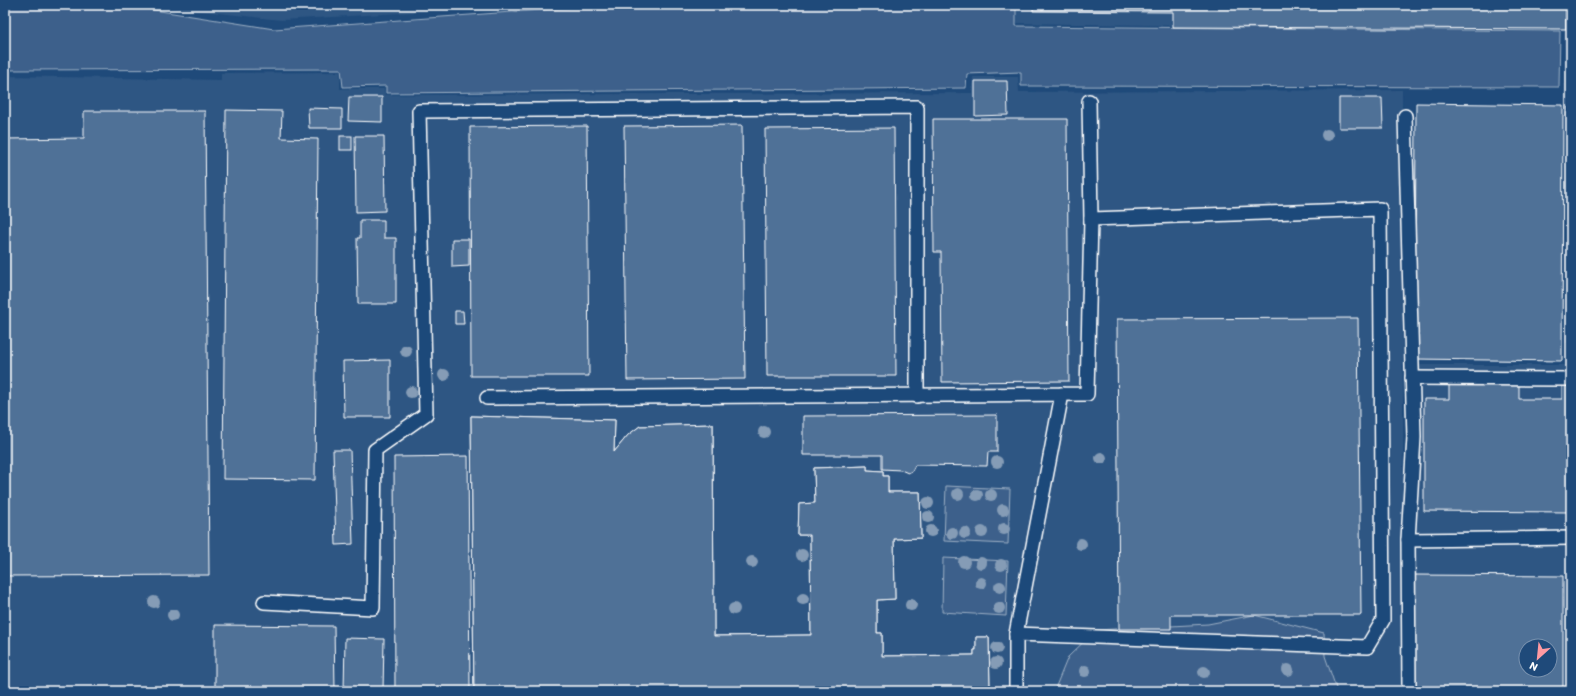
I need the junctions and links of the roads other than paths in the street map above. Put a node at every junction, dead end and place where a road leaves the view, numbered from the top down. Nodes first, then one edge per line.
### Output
1 (1090, 101) dead end
2 (1405, 116) dead end
3 (1091, 218) junction
4 (1412, 378) junction
5 (1571, 379) edge
6 (1062, 394) junction
7 (917, 396) junction
8 (487, 398) dead end
9 (1571, 538) edge
10 (1408, 540) junction
11 (264, 602) dead end
12 (1016, 634) junction
13 (1016, 691) edge
14 (1409, 691) edge

1 - 3 lane
2 - 4 lane
3 - 6 lane
3 - 12 lane
4 - 5 lane
4 - 10 lane
6 - 7 lane
6 - 12 lane
7 - 8 lane
7 - 11 lane
9 - 10 lane
10 - 14 lane
12 - 13 lane

